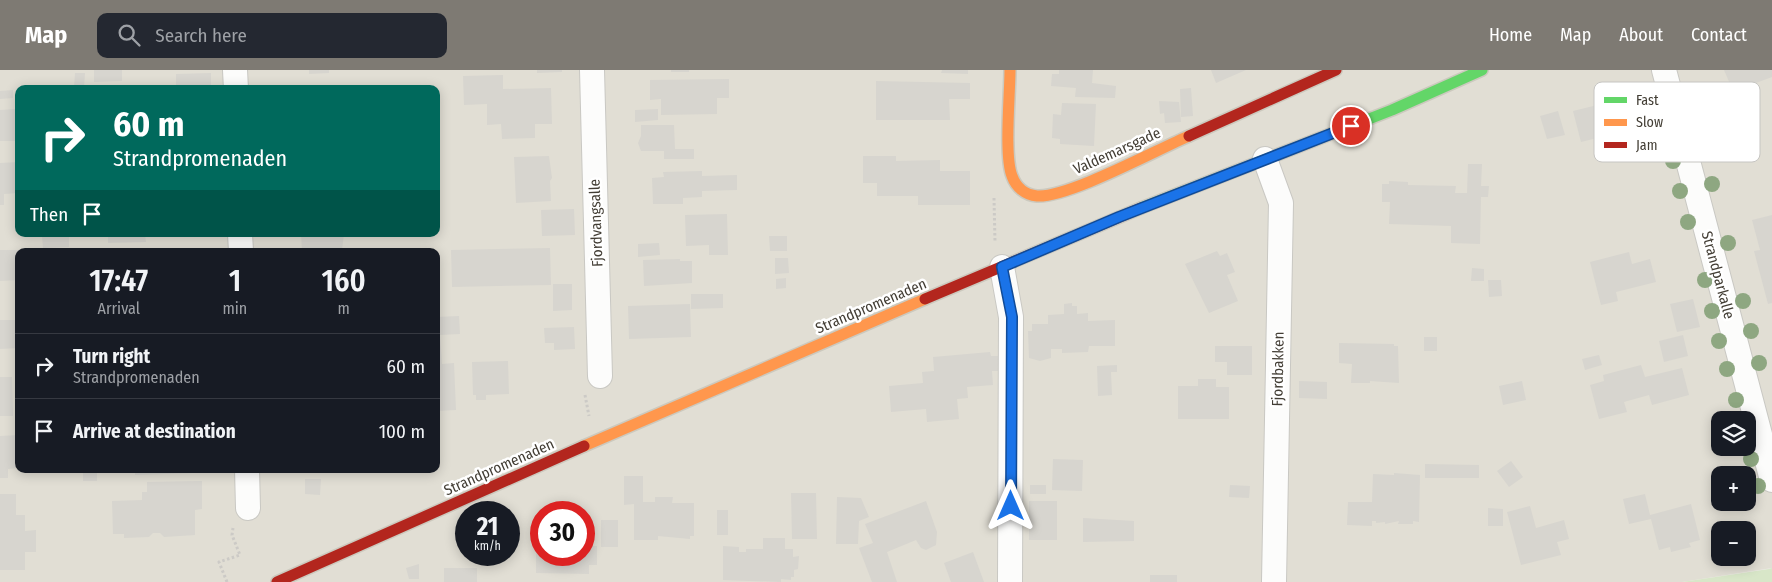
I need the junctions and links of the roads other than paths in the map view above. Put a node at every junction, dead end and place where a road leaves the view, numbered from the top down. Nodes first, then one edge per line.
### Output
1 (235, 70) edge
2 (592, 70) edge
3 (1010, 70) edge
4 (1336, 70) edge
5 (1482, 70) edge
6 (236, 85) edge
7 (1265, 159) junction
8 (1688, 162) edge
9 (1002, 267) junction
10 (600, 376) road end
11 (247, 473) edge
12 (1772, 480) edge
13 (248, 508) road end
14 (277, 582) edge
15 (1010, 582) edge
16 (1274, 582) edge

1 - 6 street
2 - 10 street, Fjordvangsalle
3 - 4 street, Valdemarsgade
5 - 7 street, Strandpromenaden
7 - 9 street, Strandpromenaden
7 - 16 street, Fjordbakken
8 - 12 street, Strandparkalle
9 - 14 street, Strandpromenaden
9 - 15 street
11 - 13 street

